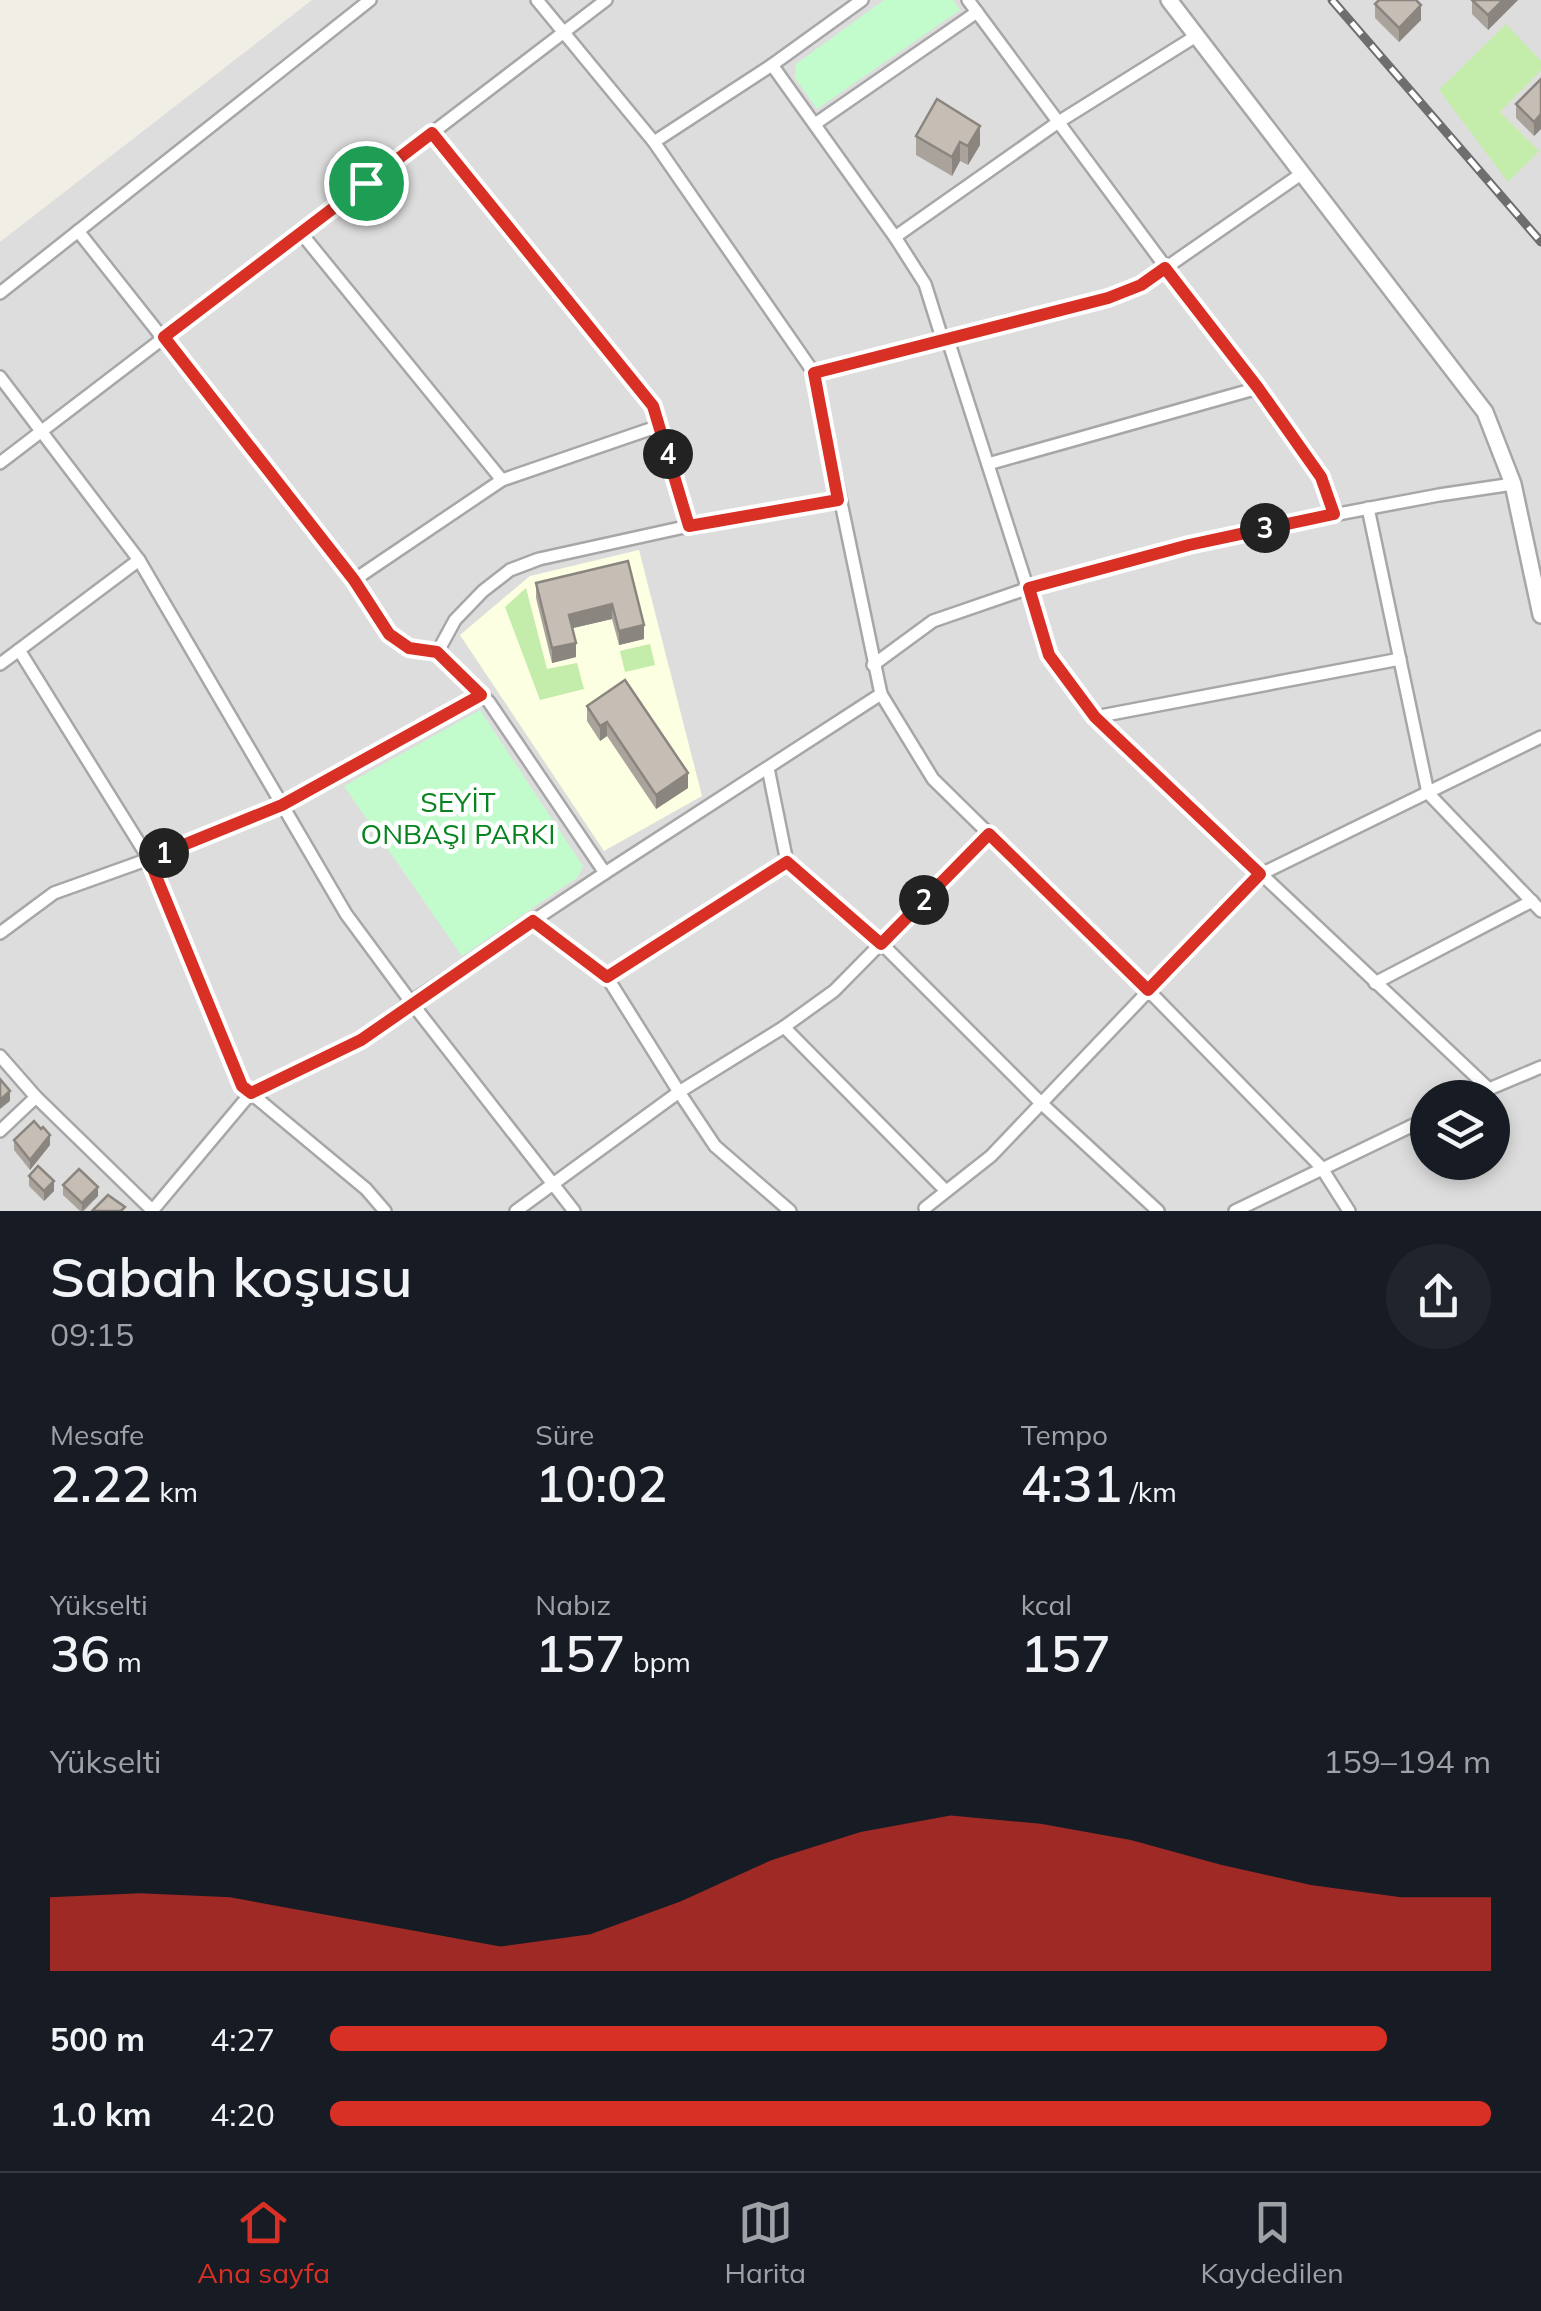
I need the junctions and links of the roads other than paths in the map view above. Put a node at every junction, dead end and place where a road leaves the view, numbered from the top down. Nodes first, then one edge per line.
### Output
1 (370, 0) edge
2 (537, 0) edge
3 (606, 0) edge
4 (835, 0) edge
5 (862, 0) edge
6 (968, 0) edge
7 (1169, 0) edge
8 (845, 12) junction
9 (977, 12) junction
10 (564, 32) junction
11 (1196, 36) junction
12 (772, 65) junction
13 (1058, 123) junction
14 (814, 124) junction
15 (432, 133) junction
16 (654, 142) junction
17 (1301, 174) junction
18 (78, 231) junction
19 (301, 233) junction
20 (896, 237) junction
21 (1165, 268) junction
22 (0, 293) edge
23 (164, 337) junction
24 (944, 338) junction
25 (814, 373) junction
26 (0, 377) edge
27 (1258, 388) junction
28 (659, 426) junction
29 (43, 430) junction
30 (0, 463) edge
31 (988, 464) junction
32 (502, 480) junction
33 (1513, 484) junction
34 (838, 500) junction
35 (1368, 508) junction
36 (1334, 514) junction
37 (689, 526) junction
38 (139, 560) junction
39 (354, 580) junction
40 (1029, 588) junction
41 (1541, 615) edge
42 (19, 650) junction
43 (437, 652) junction
44 (1400, 659) junction
45 (0, 664) edge
46 (873, 665) junction
47 (881, 694) junction
48 (481, 695) junction
49 (1095, 717) junction
50 (1541, 737) edge
51 (768, 768) junction
52 (1428, 790) junction
53 (282, 805) junction
54 (989, 834) junction
55 (149, 859) junction
56 (787, 862) junction
57 (605, 873) junction
58 (1260, 874) junction
59 (1536, 906) edge
60 (533, 921) junction
61 (0, 933) edge
62 (881, 944) junction
63 (607, 977) junction
64 (1375, 983) junction
65 (1148, 990) junction
66 (411, 1002) junction
67 (784, 1027) junction
68 (0, 1056) edge
69 (1541, 1067) edge
70 (1479, 1080) edge
71 (1510, 1081) edge
72 (678, 1092) junction
73 (251, 1093) junction
74 (36, 1097) junction
75 (1041, 1103) junction
76 (1410, 1126) edge
77 (0, 1131) edge
78 (1321, 1167) junction
79 (553, 1183) junction
80 (946, 1191) junction
81 (923, 1210) edge
82 (153, 1211) edge
83 (385, 1211) edge
84 (516, 1211) edge
85 (574, 1211) edge
86 (790, 1211) edge
87 (1158, 1211) edge
88 (1234, 1211) edge
89 (1348, 1211) edge

1 - 18 street
2 - 10 street
3 - 10 street
4 - 8 street
5 - 8 street
6 - 9 street
7 - 11 street
8 - 12 street
9 - 13 street
9 - 14 street
10 - 15 street
10 - 16 street
11 - 13 street
11 - 17 street
12 - 14 street
12 - 16 street
13 - 20 street
13 - 21 street
14 - 20 street
15 - 19 street
15 - 28 street
16 - 25 street
17 - 21 street
17 - 33 street
18 - 22 street
18 - 23 street
19 - 23 street
19 - 32 street
20 - 24 street
21 - 24 street
21 - 27 street
23 - 29 street
23 - 39 street
24 - 25 street
24 - 31 street
25 - 34 street
26 - 29 street
27 - 31 street
27 - 36 street
28 - 32 street
28 - 37 street
29 - 30 street
29 - 38 street
31 - 40 street
32 - 39 street
33 - 35 street
33 - 41 street
34 - 37 street
34 - 46 street
35 - 36 street
35 - 44 street
36 - 40 street
37 - 43 street
38 - 42 street
38 - 53 street
39 - 43 street
40 - 46 street
40 - 49 street
42 - 45 street
42 - 55 street
43 - 48 street
44 - 49 street
44 - 52 street
46 - 47 street
47 - 51 street
47 - 54 street
48 - 53 street
48 - 57 street
49 - 58 street
50 - 52 street
51 - 56 street
51 - 57 street
52 - 58 street
52 - 59 street
53 - 55 street
53 - 66 street
54 - 62 street
54 - 65 street
55 - 61 street
55 - 73 street
56 - 62 street
56 - 63 street
57 - 60 street
58 - 64 street
58 - 65 street
59 - 64 street
60 - 63 street
60 - 66 street
62 - 67 street
62 - 75 street
63 - 72 street
64 - 70 street
65 - 75 street
65 - 78 street
66 - 73 street
66 - 79 street
67 - 72 street
67 - 80 street
68 - 74 street
69 - 71 street
72 - 79 street
72 - 86 street
73 - 82 street
73 - 83 street
74 - 77 street
74 - 82 street
75 - 80 street
75 - 87 street
76 - 78 street
78 - 88 street
78 - 89 street
79 - 84 street
79 - 85 street
80 - 81 street

